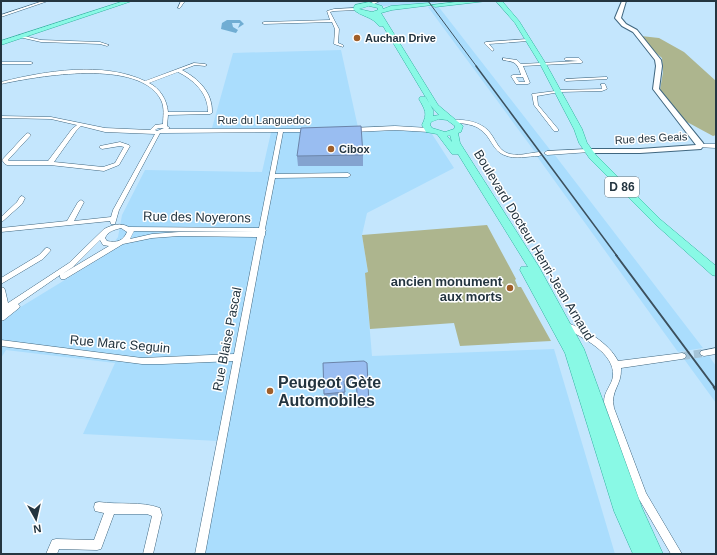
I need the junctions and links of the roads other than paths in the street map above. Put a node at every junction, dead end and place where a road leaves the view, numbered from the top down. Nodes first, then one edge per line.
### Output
1 (37, 1) edge
2 (45, 1) edge
3 (129, 1) edge
4 (183, 1) edge
5 (354, 1) edge
6 (624, 1) edge
7 (500, 2) edge
8 (488, 3) edge
9 (356, 6) edge
10 (378, 6) edge
11 (179, 7) dead end
12 (506, 11) junction
13 (366, 14) junction
14 (1, 16) edge
15 (333, 20) junction
16 (264, 23) dead end
17 (20, 36) junction
18 (527, 40) junction
19 (1, 43) edge
20 (107, 45) dead end
21 (342, 46) dead end
22 (492, 50) dead end
23 (561, 53) dead end
24 (504, 59) dead end
25 (1, 63) edge
26 (31, 63) dead end
27 (541, 64) junction
28 (205, 65) dead end
29 (520, 65) junction
30 (178, 70) junction
31 (524, 76) dead end
32 (605, 78) dead end
33 (577, 79) junction
34 (566, 80) dead end
35 (145, 83) junction
36 (1, 84) edge
37 (603, 85) dead end
38 (556, 90) junction
39 (586, 90) junction
40 (165, 116) junction
41 (1, 117) edge
42 (448, 118) junction
43 (81, 124) junction
44 (432, 127) junction
45 (456, 127) junction
46 (166, 128) junction
47 (156, 130) junction
48 (281, 130) junction
49 (313, 130) edge
50 (347, 130) edge
51 (556, 130) dead end
52 (28, 135) dead end
53 (699, 146) junction
54 (713, 146) edge
55 (102, 147) dead end
56 (588, 151) junction
57 (716, 151) edge
58 (547, 153) dead end
59 (539, 154) dead end
60 (50, 163) junction
61 (348, 175) dead end
62 (273, 176) junction
63 (22, 198) dead end
64 (81, 202) dead end
65 (113, 218) junction
66 (1, 220) edge
67 (69, 224) junction
68 (112, 228) junction
69 (130, 228) junction
70 (1, 230) edge
71 (263, 233) junction
72 (103, 234) junction
73 (124, 242) junction
74 (116, 245) junction
75 (48, 250) dead end
76 (716, 272) edge
77 (1, 281) edge
78 (1, 290) edge
79 (3, 310) edge
80 (1, 318) edge
81 (567, 326) junction
82 (1, 343) edge
83 (716, 351) edge
84 (704, 353) tunnel mouth
85 (682, 356) tunnel mouth
86 (237, 357) junction
87 (615, 365) junction
88 (99, 507) dead end
89 (111, 509) junction
90 (51, 554) edge
91 (148, 554) edge
92 (200, 554) edge
93 (641, 554) edge
94 (654, 554) edge
95 (677, 554) edge

1 - 2 street
2 - 14 street
3 - 17 main road
4 - 11 street
5 - 9 main road
6 - 53 street
7 - 8 main road
7 - 12 main road, D 86
8 - 10 main road
8 - 12 main road, D 86
9 - 10 main road
9 - 13 main road, Boulevard Docteur Henri-Jean Arnaud
9 - 15 street
10 - 13 main road
10 - 42 main road
12 - 18 main road, D 86
13 - 44 main road, Boulevard Docteur Henri-Jean Arnaud
15 - 16 street
15 - 21 street
17 - 19 main road
17 - 20 street
18 - 22 street
18 - 27 main road, D 86
23 - 27 street
24 - 29 street
25 - 26 street
27 - 29 street
27 - 38 main road, D 86
28 - 30 street
29 - 31 street
30 - 35 street
30 - 40 street
32 - 33 street
33 - 34 street
33 - 39 street
35 - 36 street
35 - 40 street
37 - 39 street
38 - 39 street
38 - 51 street
38 - 56 main road, D 86
40 - 46 street
40 - 47 street
41 - 43 street
42 - 44 main road
42 - 45 main road
43 - 47 street
43 - 60 street
44 - 45 main road
44 - 50 street
44 - 93 main road, Boulevard Docteur Henri-Jean Arnaud
45 - 59 street
45 - 81 main road, Boulevard Docteur Henri-Jean Arnaud
46 - 47 street, Rue du Languedoc
46 - 48 street, Rue du Languedoc
47 - 65 street
48 - 49 street, Rue du Languedoc
48 - 62 street, Rue Blaise Pascal
52 - 60 street
53 - 54 street, Rue des Geais
53 - 56 street, Rue des Geais
54 - 57 street
55 - 60 street
56 - 58 street
56 - 76 main road, D 86
61 - 62 street
62 - 71 street, Rue Blaise Pascal
63 - 66 street
64 - 67 street
65 - 67 street
65 - 68 street
67 - 70 street
68 - 69 street, Rue des Noyerons
68 - 72 street
69 - 71 street, Rue des Noyerons
69 - 73 street
71 - 73 street, Rue des Noyerons
71 - 86 street, Rue Blaise Pascal
72 - 74 street
72 - 79 street
73 - 74 street, Rue des Noyerons
74 - 80 street, Rue des Noyerons
75 - 77 street
78 - 79 street
81 - 87 street
81 - 94 main road, Boulevard Docteur Henri-Jean Arnaud
82 - 86 street, Rue Marc Seguin
83 - 84 street
85 - 87 street
86 - 92 street, Rue Blaise Pascal
87 - 95 street
88 - 89 street
89 - 90 street
89 - 91 street

